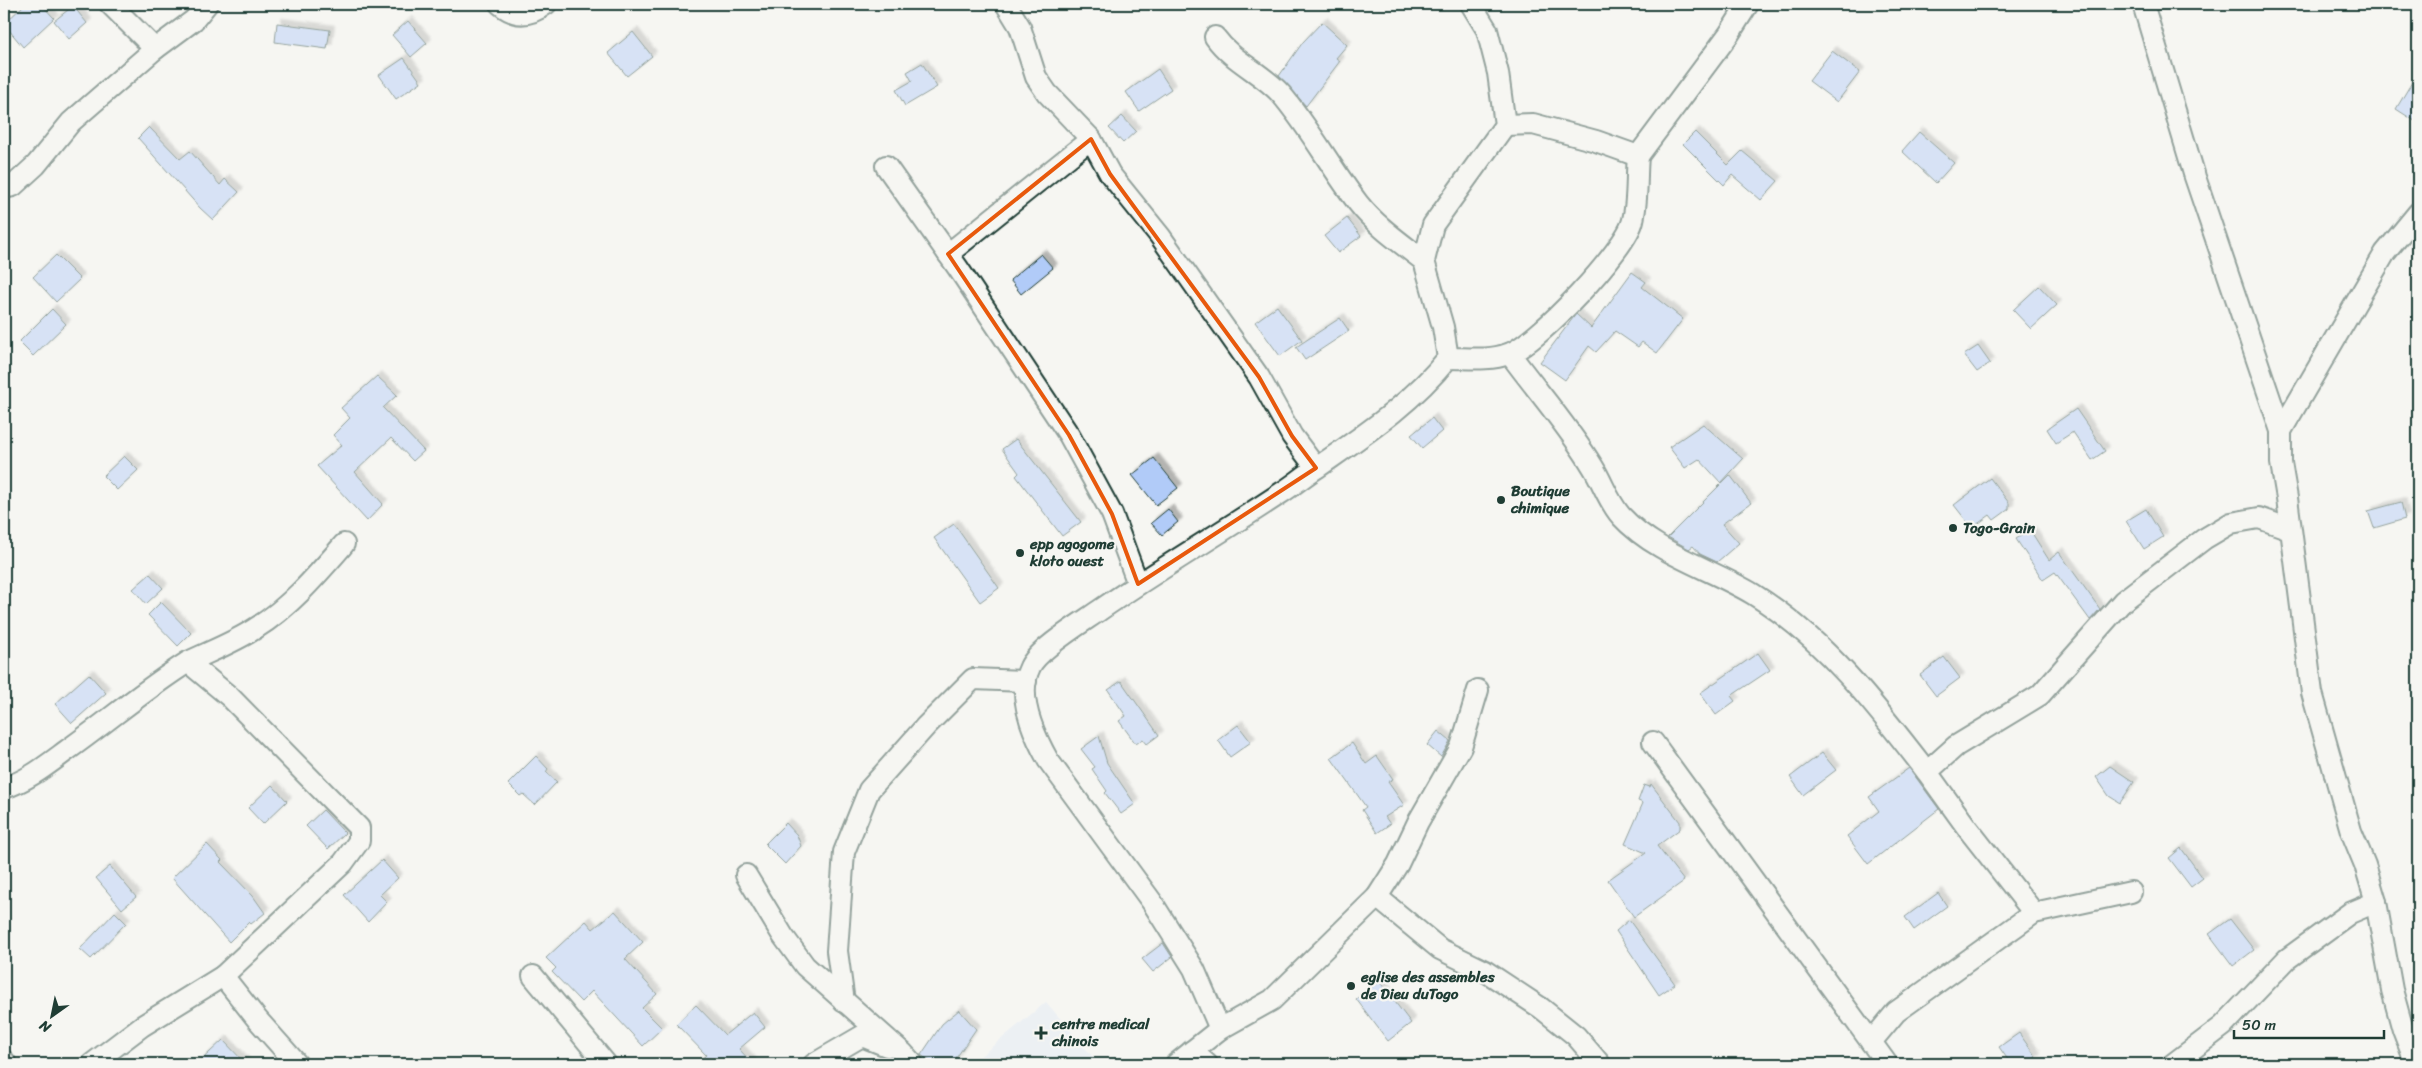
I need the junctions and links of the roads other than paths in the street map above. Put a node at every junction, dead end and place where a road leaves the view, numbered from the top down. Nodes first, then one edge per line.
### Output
1 (110, 4) edge
2 (208, 4) edge
3 (500, 4) edge
4 (546, 4) edge
5 (1006, 4) edge
6 (1471, 4) edge
7 (1748, 4) edge
8 (2143, 4) edge
9 (1215, 37) dead end
10 (156, 49) junction
11 (1505, 124) junction
12 (1091, 139) junction
13 (1638, 156) junction
14 (886, 166) dead end
15 (4, 188) edge
16 (2418, 213) edge
17 (948, 254) junction
18 (1424, 261) junction
19 (1510, 354) junction
20 (1448, 358) junction
21 (2281, 431) junction
22 (1316, 468) junction
23 (2290, 529) junction
24 (344, 544) dead end
25 (1138, 584) junction
26 (188, 662) junction
27 (1026, 681) junction
28 (1478, 690) dead end
29 (1653, 742) dead end
30 (1927, 772) junction
31 (4, 788) edge
32 (746, 875) dead end
33 (2131, 892) dead end
34 (1377, 897) junction
35 (2376, 902) junction
36 (2034, 913) junction
37 (223, 976) junction
38 (533, 976) dead end
39 (844, 1002) junction
40 (1220, 1029) junction
41 (1871, 1042) junction
42 (1192, 1051) junction
43 (908, 1058) edge
44 (92, 1064) edge
45 (297, 1064) edge
46 (606, 1064) edge
47 (814, 1064) edge
48 (1176, 1064) edge
49 (1207, 1064) edge
50 (1600, 1064) edge
51 (1887, 1064) edge
52 (2173, 1064) edge
53 (2416, 1064) edge

1 - 10 street
2 - 10 street
3 - 4 street
5 - 12 street
6 - 11 street
7 - 13 street
8 - 21 street
9 - 18 street
10 - 15 street
11 - 13 street
11 - 18 street
12 - 17 street
12 - 22 street
13 - 19 street
14 - 17 street
16 - 21 street
17 - 25 street
18 - 20 street
19 - 20 street
19 - 30 street
20 - 22 street
21 - 23 street
22 - 25 street
23 - 30 street
23 - 35 street
24 - 26 street
25 - 27 street
26 - 31 street
26 - 37 street
27 - 39 street
27 - 40 street
28 - 34 street
29 - 41 street
30 - 36 street
32 - 39 street
33 - 36 street
34 - 40 street
34 - 50 street
35 - 52 street
35 - 53 street
36 - 41 street
37 - 44 street
37 - 45 street
38 - 46 street
39 - 43 street
40 - 42 street
41 - 51 street
42 - 48 street
42 - 49 street
43 - 47 street

